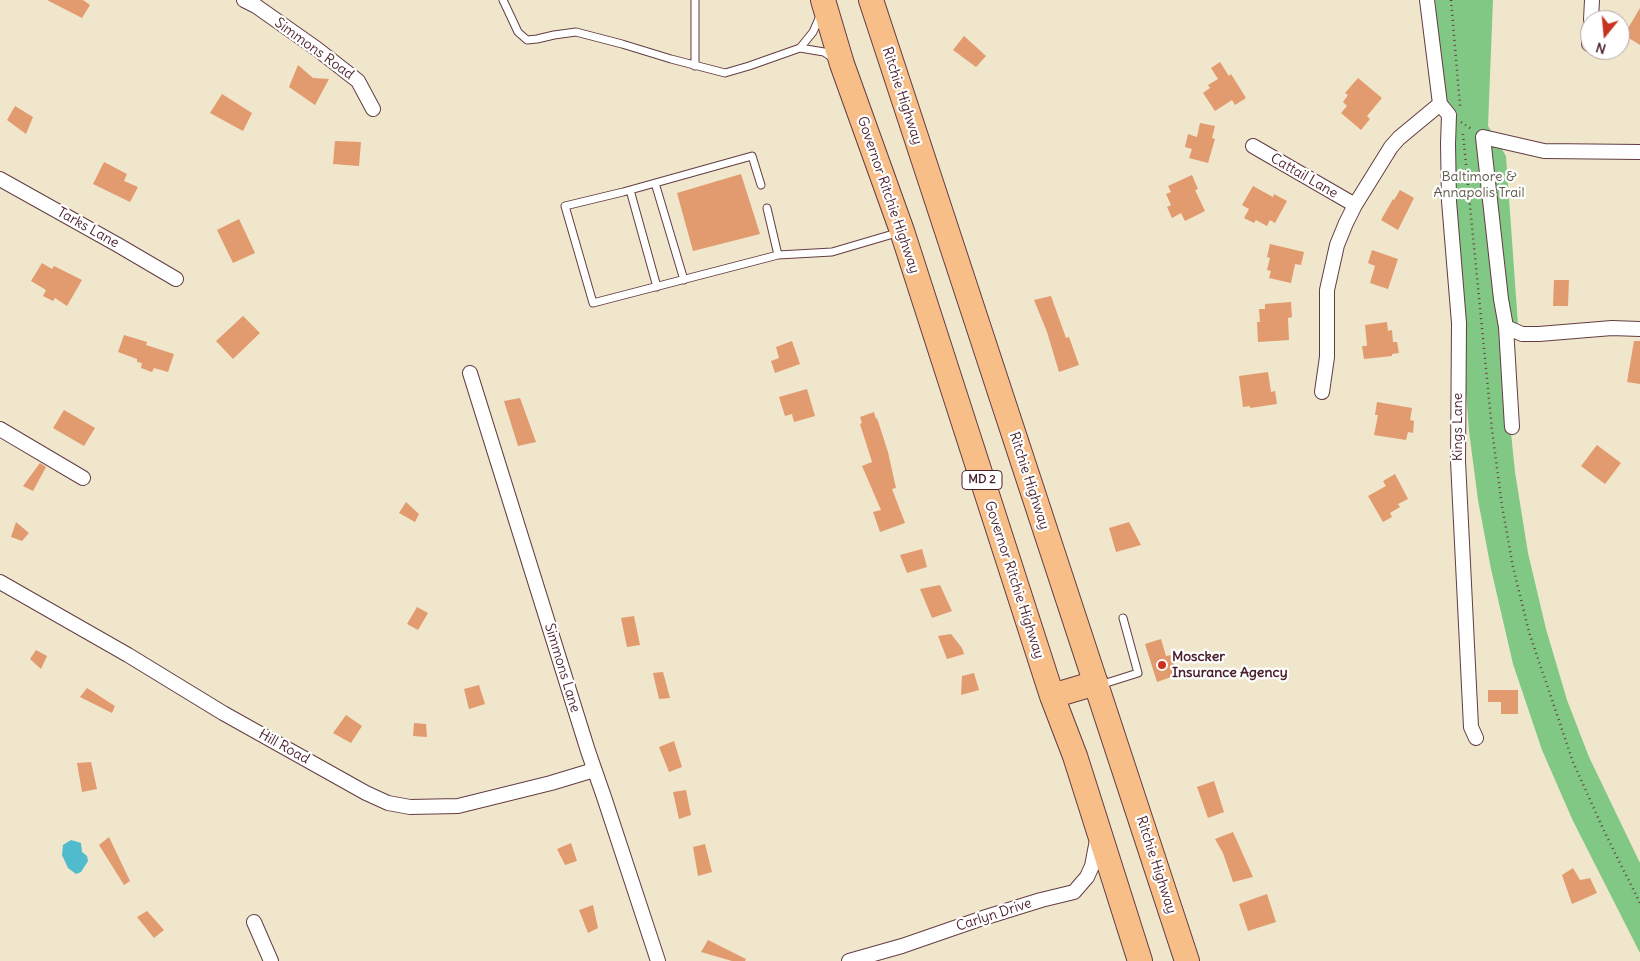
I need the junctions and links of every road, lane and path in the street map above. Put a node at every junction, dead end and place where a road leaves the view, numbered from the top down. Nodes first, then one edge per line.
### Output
1 (244, 0) edge
2 (503, 0) edge
3 (695, 0) edge
4 (871, 0) edge
5 (1427, 0) edge
6 (1451, 0) edge
7 (823, 3) edge
8 (800, 48) junction
9 (842, 64) junction
10 (695, 66) junction
11 (373, 109) dead end
12 (1444, 110) junction
13 (1462, 122) junction
14 (1483, 137) junction
15 (1253, 146) dead end
16 (1640, 152) edge
17 (0, 178) edge
18 (655, 183) junction
19 (761, 185) dead end
20 (626, 191) junction
21 (1356, 205) junction
22 (767, 208) dead end
23 (902, 231) junction
24 (778, 256) junction
25 (176, 279) dead end
26 (684, 280) junction
27 (657, 287) junction
28 (1506, 327) junction
29 (1640, 329) edge
30 (470, 374) dead end
31 (1322, 392) dead end
32 (1512, 427) dead end
33 (0, 429) edge
34 (83, 478) dead end
35 (0, 582) edge
36 (1122, 618) dead end
37 (1096, 684) junction
38 (1052, 696) junction
39 (1476, 738) dead end
40 (594, 770) junction
41 (1098, 829) junction
42 (1640, 903) edge
43 (254, 922) dead end
44 (271, 961) edge
45 (658, 961) edge
46 (849, 961) edge
47 (1140, 961) edge
48 (1187, 961) edge

1 - 11 street, Simmons Road
2 - 10 lane
3 - 10 lane
4 - 37 highway, Ritchie Highway
5 - 12 street, Kings Lane
6 - 13 path
7 - 8 lane
7 - 9 highway, Governor Ritchie Highway / MD 2
8 - 9 lane
8 - 10 lane
9 - 23 highway, Governor Ritchie Highway / MD 2
12 - 13 path
12 - 21 street
12 - 39 street, Kings Lane
13 - 14 path
13 - 42 path
14 - 16 street
14 - 28 street
15 - 21 street, Cattail Lane
17 - 25 street, Tarks Lane
18 - 19 lane
18 - 20 lane
18 - 26 lane
20 - 27 lane
20 - 27 lane
21 - 31 street
22 - 24 lane
23 - 24 lane
23 - 38 highway, Governor Ritchie Highway / MD 2
24 - 26 lane
26 - 27 lane
28 - 29 street
28 - 32 street
30 - 40 street, Simmons Lane
33 - 34 street
35 - 40 street, Hill Road
36 - 37 lane
37 - 38 highway
37 - 48 highway, Ritchie Highway
38 - 41 highway, Governor Ritchie Highway / MD 2
40 - 45 street, Simmons Lane
41 - 46 street, Carlyn Drive
41 - 47 highway, Governor Ritchie Highway / MD 2
43 - 44 street

